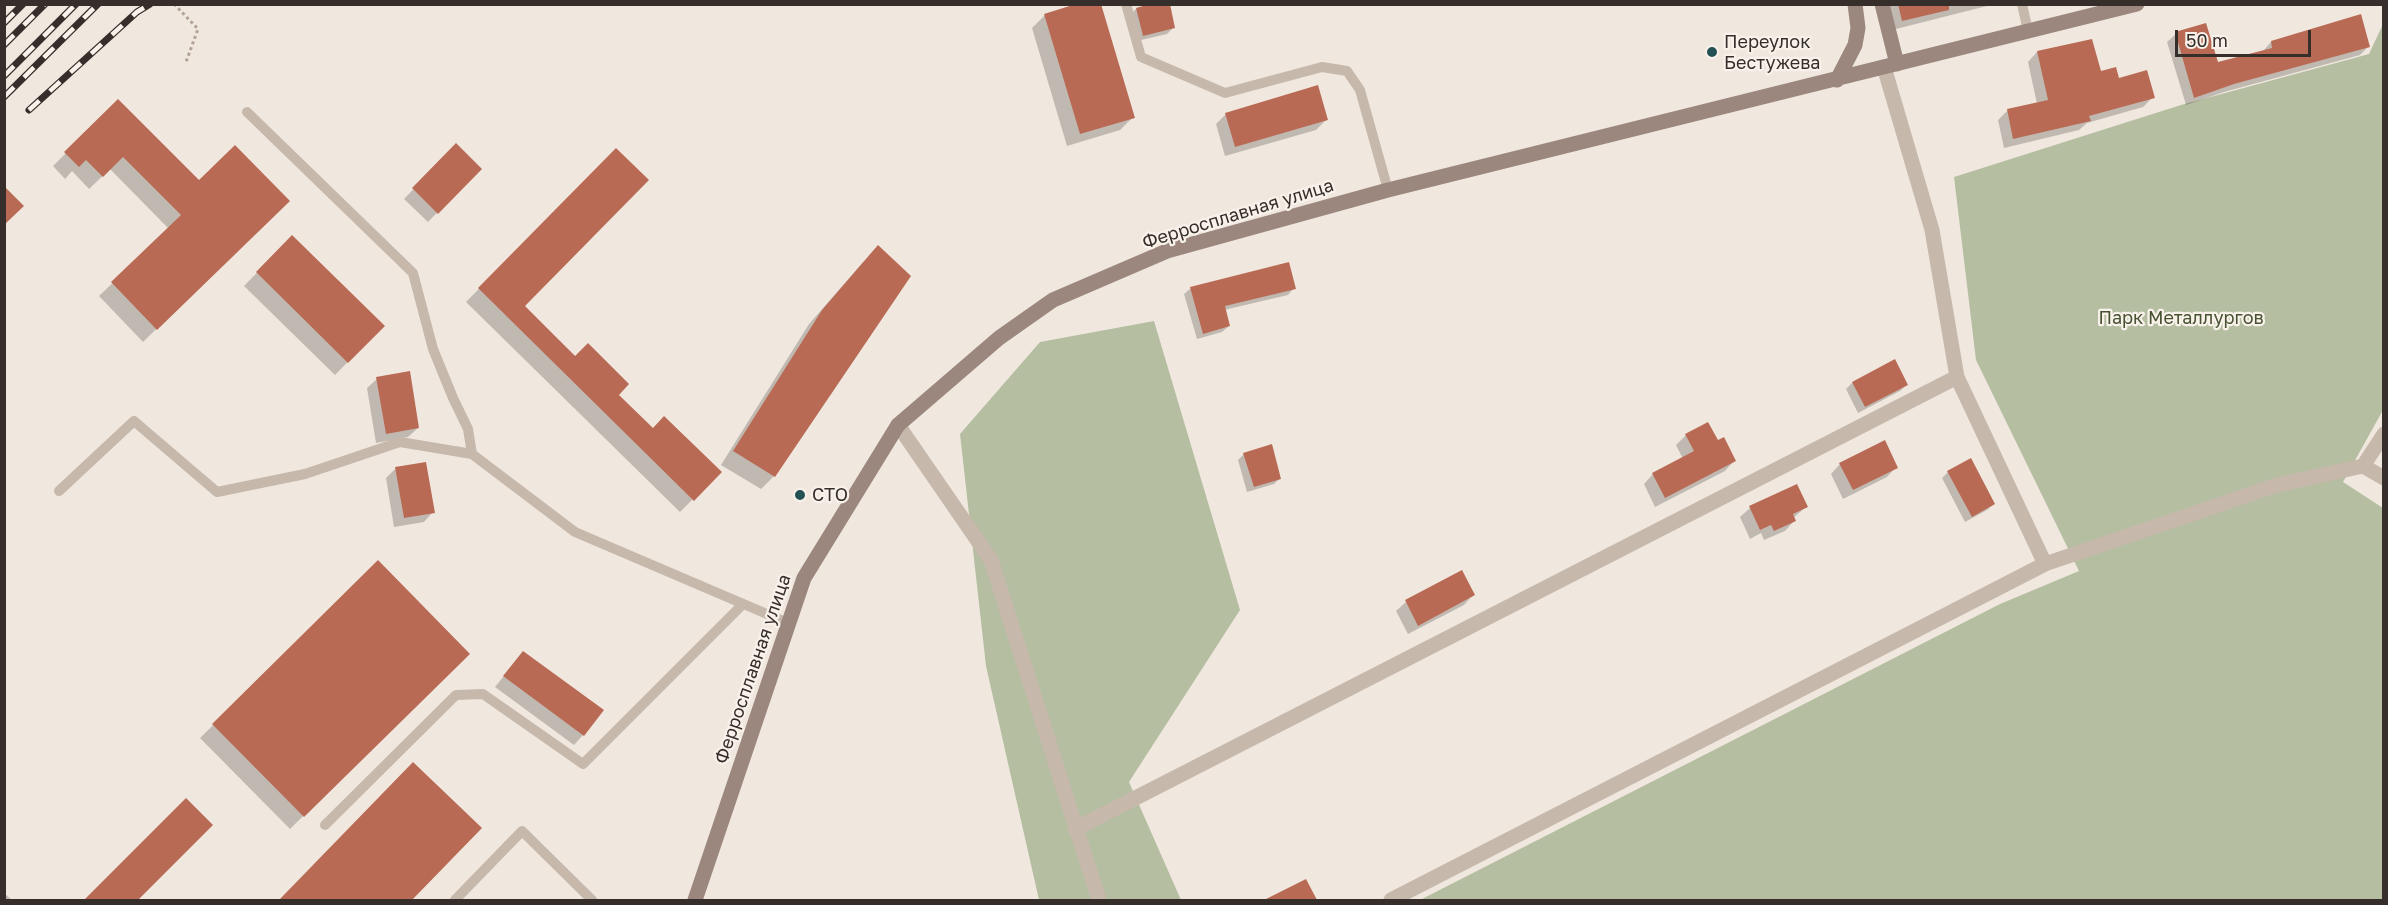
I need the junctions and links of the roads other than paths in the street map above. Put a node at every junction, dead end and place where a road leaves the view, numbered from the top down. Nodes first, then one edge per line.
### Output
1 (1126, 4) edge
2 (1855, 4) edge
3 (1882, 4) edge
4 (2022, 4) edge
5 (2137, 4) edge
6 (2028, 31) junction
7 (1891, 66) junction
8 (1837, 80) junction
9 (247, 112) dead end
10 (1388, 190) junction
11 (1957, 377) junction
12 (898, 425) junction
13 (2384, 434) edge
14 (472, 454) junction
15 (2363, 466) junction
16 (2384, 478) edge
17 (59, 491) dead end
18 (2045, 564) junction
19 (743, 604) junction
20 (788, 623) junction
21 (325, 825) dead end
22 (1075, 829) junction
23 (455, 900) edge
24 (592, 900) edge
25 (694, 900) edge
26 (1100, 900) edge
27 (1391, 900) edge

1 - 10 lane
2 - 8 main road
3 - 7 main road
4 - 6 lane
5 - 6 main road, Ферросплавная улица
6 - 7 main road, Ферросплавная улица
7 - 8 main road, Ферросплавная улица
7 - 11 street
8 - 10 main road, Ферросплавная улица
9 - 14 lane
10 - 12 main road, Ферросплавная улица
11 - 18 street
11 - 22 street
12 - 20 main road, Ферросплавная улица
12 - 22 street
13 - 15 street
14 - 17 lane
14 - 19 lane
15 - 16 street
15 - 18 street
18 - 27 street
19 - 20 lane
19 - 21 lane
20 - 25 main road, Ферросплавная улица
22 - 26 street
23 - 24 lane

